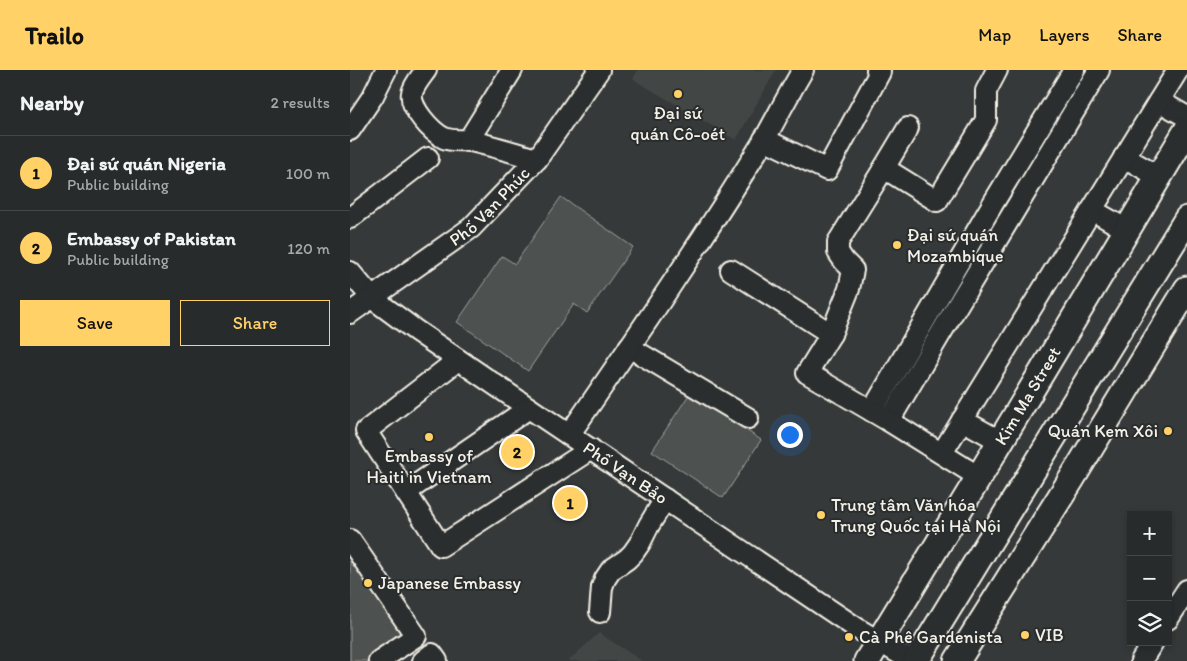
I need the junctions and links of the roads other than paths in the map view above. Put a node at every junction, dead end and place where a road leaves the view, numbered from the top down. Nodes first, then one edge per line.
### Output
1 (386, 70) edge
2 (426, 70) edge
3 (512, 70) edge
4 (599, 70) edge
5 (803, 70) edge
6 (877, 70) edge
7 (998, 70) edge
8 (1074, 70) edge
9 (1099, 70) edge
10 (1178, 70) edge
11 (1159, 101) junction
12 (1187, 117) edge
13 (908, 128) dead end
14 (350, 130) edge
15 (1187, 130) edge
16 (764, 139) junction
17 (468, 141) junction
18 (1124, 157) junction
19 (428, 158) dead end
20 (538, 159) junction
21 (884, 168) junction
22 (1159, 177) junction
23 (992, 205) junction
24 (1092, 210) junction
25 (1011, 216) junction
26 (350, 218) edge
27 (1187, 219) edge
28 (1127, 230) junction
29 (731, 270) dead end
30 (350, 272) edge
31 (1187, 289) edge
32 (372, 298) junction
33 (933, 306) junction
34 (350, 313) edge
35 (951, 316) junction
36 (831, 334) junction
37 (629, 348) junction
38 (458, 360) junction
39 (529, 408) junction
40 (872, 411) junction
41 (748, 418) dead end
42 (962, 420) junction
43 (889, 421) junction
44 (569, 435) junction
45 (1000, 441) junction
46 (591, 449) junction
47 (942, 453) junction
48 (1039, 462) junction
49 (980, 476) junction
50 (1071, 480) junction
51 (406, 492) junction
52 (665, 499) junction
53 (350, 540) edge
54 (1187, 590) edge
55 (600, 612) dead end
56 (1172, 613) edge
57 (1150, 646) edge
58 (873, 651) edge
59 (379, 661) edge
60 (912, 661) edge
61 (916, 661) edge
62 (957, 661) edge
63 (1141, 661) edge

1 - 14 street
2 - 17 street
3 - 17 street
4 - 20 street, Phố Vạn Phúc
5 - 16 street
6 - 16 street
7 - 21 street
8 - 23 street
9 - 25 street
10 - 11 street
11 - 12 street
11 - 18 street
13 - 21 street
15 - 22 main road, Kim Ma Street
16 - 37 street
17 - 20 street
18 - 22 street
18 - 24 street
19 - 26 street
20 - 32 street, Phố Vạn Phúc
21 - 36 street
22 - 28 main road, Kim Ma Street
23 - 25 street
23 - 33 street
24 - 28 street
24 - 42 street
25 - 35 street
27 - 48 main road
28 - 45 main road, Kim Ma Street
29 - 36 street
30 - 32 street, Phố Vạn Bảo
31 - 50 main road
32 - 34 street, Phố Vạn Phúc
32 - 38 street, Phố Vạn Bảo
33 - 35 street
33 - 40 street
35 - 43 street
36 - 40 street
37 - 41 street
37 - 44 street
38 - 39 street, Phố Vạn Bảo
38 - 51 street
39 - 44 street, Phố Vạn Bảo
39 - 51 street
40 - 43 street
42 - 45 street
42 - 47 street
43 - 47 street
44 - 46 street, Phố Vạn Bảo
45 - 49 main road, Kim Ma Street
46 - 51 street
46 - 52 street, Phố Vạn Bảo
47 - 49 street
48 - 50 main road
48 - 61 main road
49 - 58 main road, Kim Ma Street
50 - 62 main road
52 - 55 street
52 - 58 street, Phố Vạn Bảo
53 - 59 street
54 - 56 street
57 - 63 street
58 - 60 street, Phố Vạn Bảo

